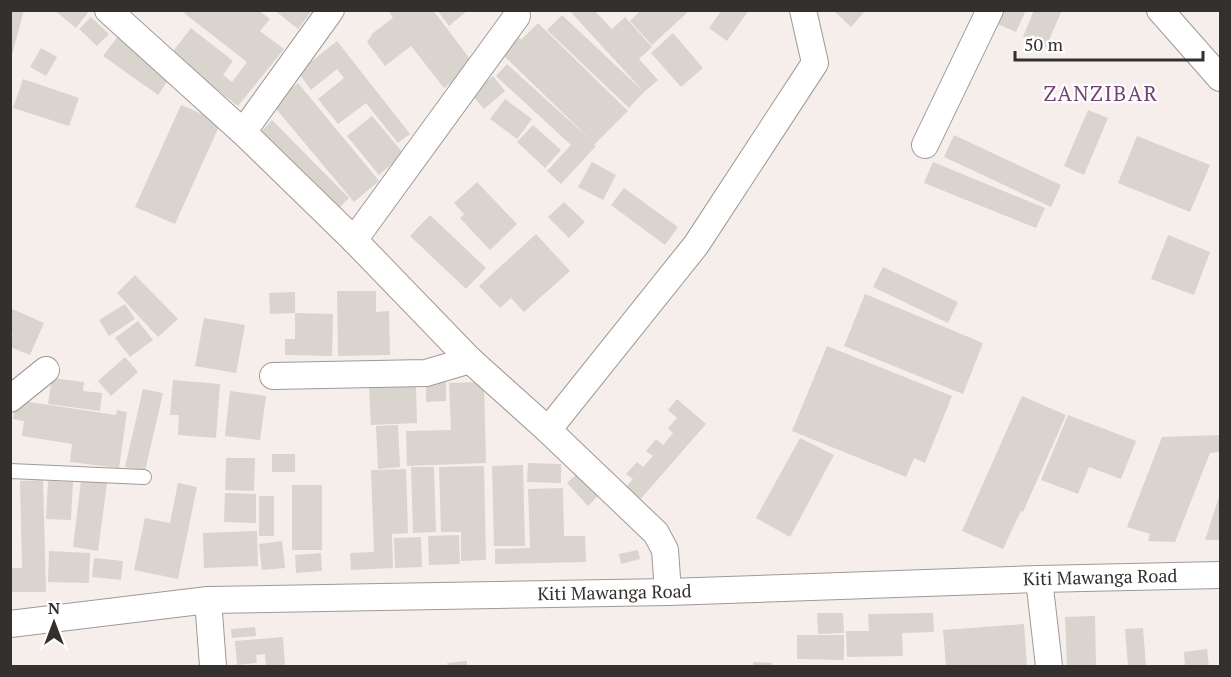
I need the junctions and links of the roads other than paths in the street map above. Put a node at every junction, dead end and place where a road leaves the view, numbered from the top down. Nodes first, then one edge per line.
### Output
1 (108, 10) edge
2 (331, 10) edge
3 (802, 10) edge
4 (990, 10) edge
5 (1160, 10) edge
6 (517, 16) dead end
7 (1221, 78) edge
8 (243, 132) junction
9 (925, 145) dead end
10 (354, 240) junction
11 (470, 360) junction
12 (46, 370) dead end
13 (273, 376) dead end
14 (10, 399) edge
15 (548, 430) junction
16 (10, 471) edge
17 (144, 477) dead end
18 (1221, 575) edge
19 (1039, 579) junction
20 (668, 592) junction
21 (207, 600) junction
22 (10, 624) edge
23 (213, 666) edge
24 (1049, 666) edge

1 - 8 street
2 - 8 street
3 - 15 street
4 - 9 street
5 - 7 street
6 - 10 street
8 - 10 street
10 - 11 street
11 - 13 street
11 - 15 street
12 - 14 street
15 - 20 street
16 - 17 lane
18 - 19 street, Kiti Mawanga Road
19 - 20 street, Kiti Mawanga Road
19 - 24 street
20 - 21 street, Kiti Mawanga Road
21 - 22 street, Kiti Mawanga Road
21 - 23 street

